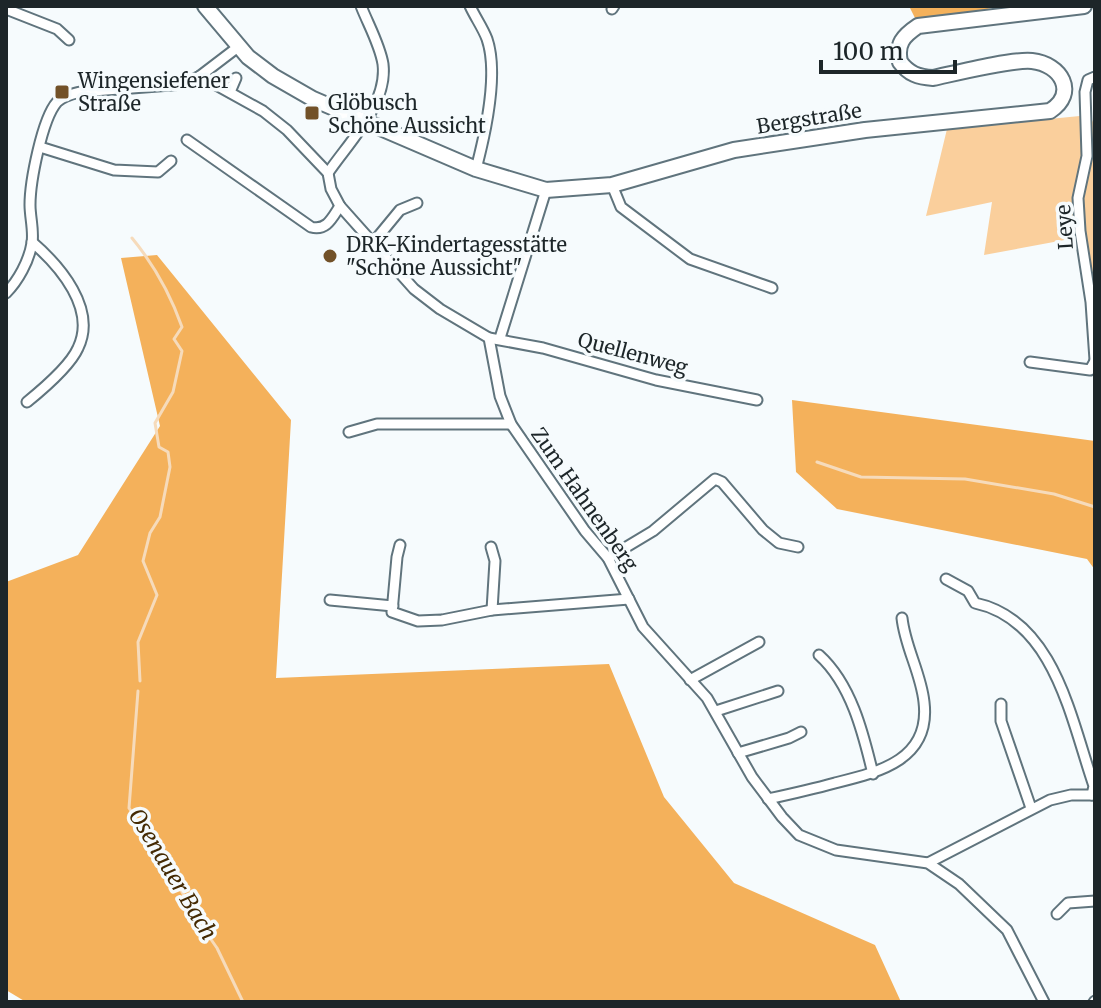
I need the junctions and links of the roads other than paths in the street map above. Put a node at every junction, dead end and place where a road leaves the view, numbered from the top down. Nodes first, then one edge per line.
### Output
1 (205, 6) edge
2 (361, 6) edge
3 (470, 6) edge
4 (1084, 6) edge
5 (6, 9) edge
6 (69, 40) dead end
7 (238, 47) junction
8 (200, 76) junction
9 (1095, 77) edge
10 (236, 78) dead end
11 (230, 92) junction
12 (363, 122) junction
13 (187, 140) dead end
14 (40, 147) junction
15 (171, 161) dead end
16 (476, 169) junction
17 (328, 173) junction
18 (612, 185) junction
19 (546, 190) junction
20 (417, 203) dead end
21 (340, 206) junction
22 (32, 242) junction
23 (372, 244) junction
24 (772, 288) dead end
25 (6, 293) edge
26 (495, 338) junction
27 (1095, 360) edge
28 (1030, 362) dead end
29 (757, 400) dead end
30 (27, 402) dead end
31 (511, 424) junction
32 (349, 432) dead end
33 (400, 545) dead end
34 (491, 547) dead end
35 (798, 547) dead end
36 (608, 558) junction
37 (946, 579) dead end
38 (629, 599) junction
39 (330, 600) dead end
40 (393, 606) junction
41 (492, 610) junction
42 (902, 618) dead end
43 (759, 642) dead end
44 (819, 655) dead end
45 (690, 680) junction
46 (778, 691) dead end
47 (1001, 704) dead end
48 (716, 711) junction
49 (801, 732) dead end
50 (738, 753) junction
51 (873, 774) junction
52 (1093, 795) edge
53 (768, 799) junction
54 (1031, 808) junction
55 (928, 863) junction
56 (1095, 901) edge
57 (1057, 914) dead end
58 (1044, 1002) edge

1 - 7 street, Bergstraße
2 - 12 street
3 - 16 street
4 - 18 street, Bergstraße
5 - 6 street
7 - 8 street
7 - 12 street, Bergstraße
8 - 11 street
8 - 14 street
9 - 27 street, Leye
10 - 11 street
11 - 17 street
12 - 16 street, Bergstraße
12 - 17 street
13 - 21 street
14 - 15 street
14 - 22 street
16 - 19 street, Bergstraße
17 - 21 street
18 - 19 street, Bergstraße
18 - 24 street
19 - 26 street
20 - 23 street
21 - 23 street
22 - 25 street
22 - 30 street
23 - 26 street
26 - 29 street, Quellenweg
26 - 31 street, Zum Hahnenberg
27 - 28 street, Leye
31 - 32 street
31 - 36 street, Zum Hahnenberg
33 - 40 street
34 - 41 street
35 - 36 street
36 - 38 street, Zum Hahnenberg
37 - 52 street
38 - 41 street
38 - 45 street, Zum Hahnenberg
39 - 40 street
40 - 41 street
42 - 51 street
43 - 45 street
44 - 51 street
45 - 48 street, Zum Hahnenberg
46 - 48 street
47 - 54 street
48 - 50 street, Zum Hahnenberg
49 - 50 street
50 - 53 street, Zum Hahnenberg
51 - 53 street
52 - 54 street
53 - 55 street, Zum Hahnenberg
54 - 55 street
55 - 58 street, Zum Hahnenberg
56 - 57 street

